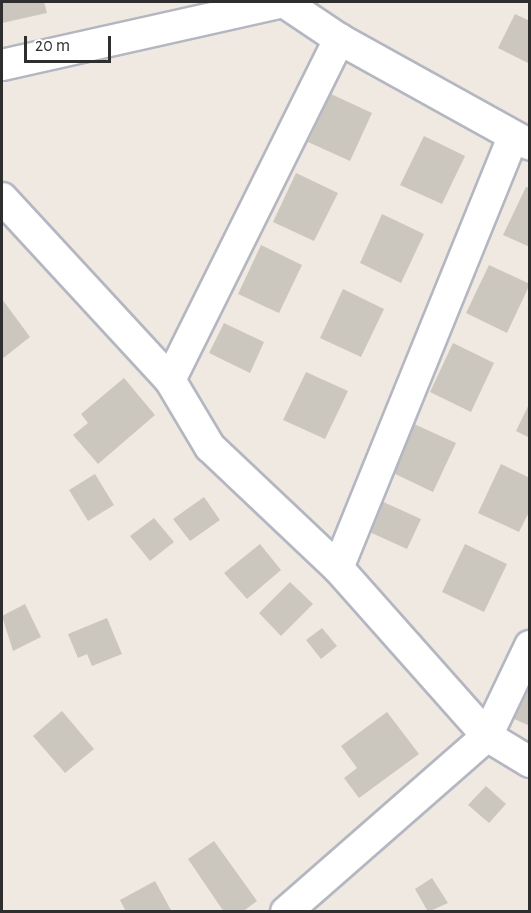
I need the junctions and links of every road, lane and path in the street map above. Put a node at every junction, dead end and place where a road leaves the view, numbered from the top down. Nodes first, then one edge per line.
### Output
1 (284, 2) edge
2 (339, 39) junction
3 (2, 65) edge
4 (521, 142) edge
5 (5, 211) edge
6 (170, 380) junction
7 (338, 568) junction
8 (530, 646) edge
9 (487, 736) junction
10 (530, 762) edge
11 (286, 912) edge

1 - 2 street
1 - 3 street
2 - 4 street
2 - 6 street
4 - 7 street
5 - 6 street
6 - 7 street
7 - 9 street
8 - 9 street
9 - 10 street
9 - 11 street

